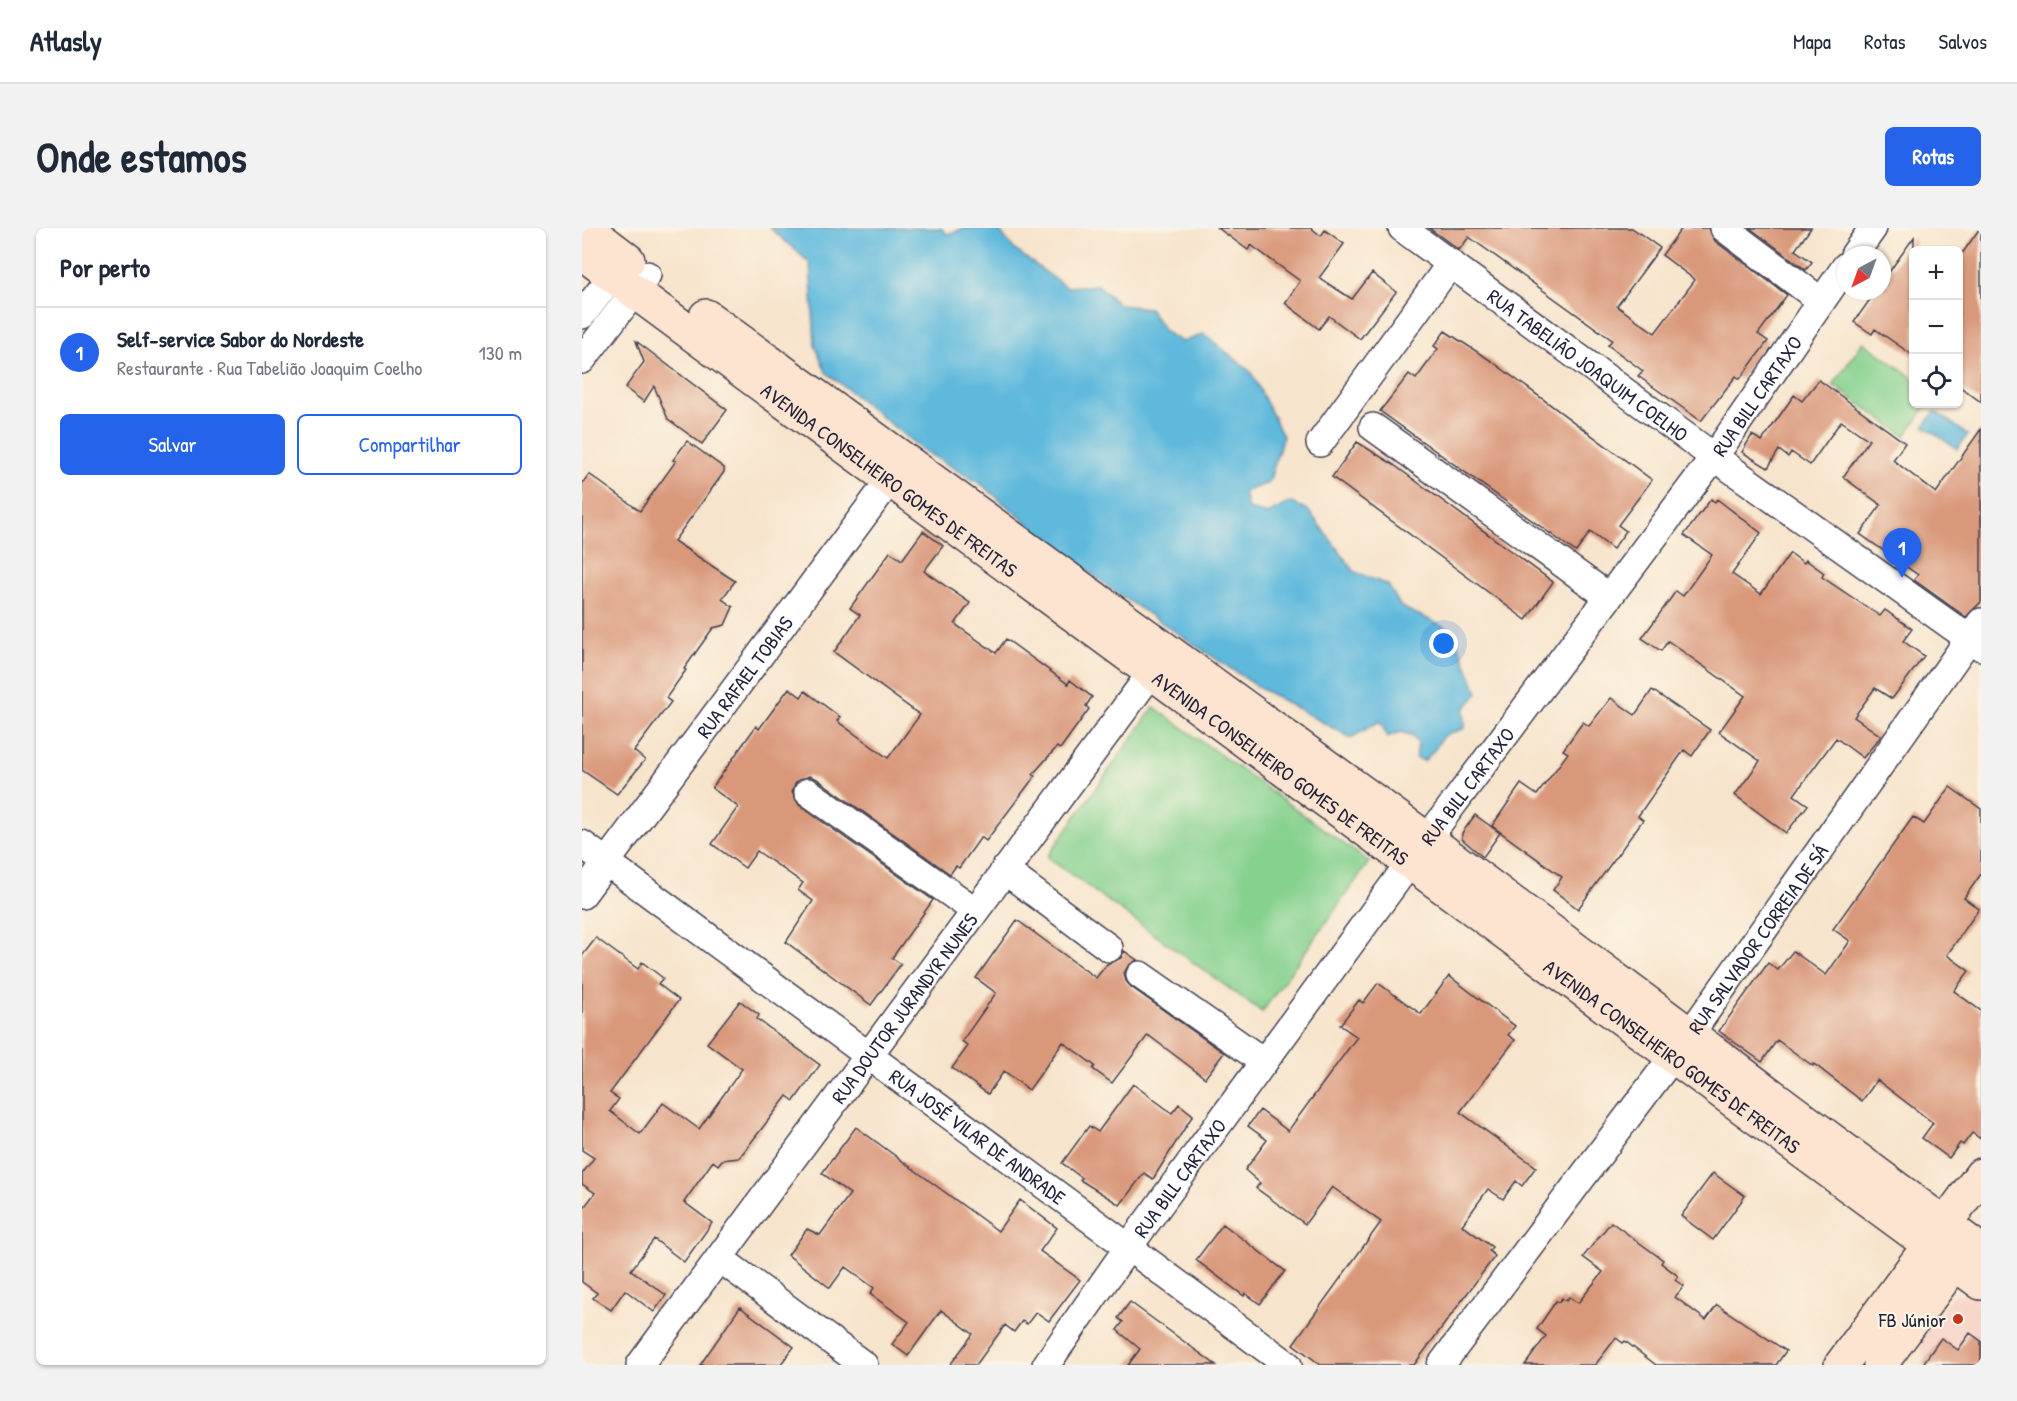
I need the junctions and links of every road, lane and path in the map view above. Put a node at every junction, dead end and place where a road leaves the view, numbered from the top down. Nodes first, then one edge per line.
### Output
1 (586, 228) edge
2 (1402, 228) edge
3 (1724, 228) edge
4 (1873, 228) edge
5 (1860, 246) edge
6 (582, 254) edge
7 (1451, 263) junction
8 (630, 275) junction
9 (1837, 279) edge
10 (1821, 301) junction
11 (582, 315) edge
12 (582, 360) edge
13 (1373, 427) dead end
14 (1320, 443) dead end
15 (1714, 457) junction
16 (898, 469) junction
17 (1609, 597) junction
18 (1977, 636) edge
19 (1158, 662) junction
20 (808, 792) dead end
21 (582, 844) edge
22 (1419, 851) junction
23 (607, 862) junction
24 (1004, 870) junction
25 (582, 895) edge
26 (974, 910) junction
27 (1109, 948) dead end
28 (1140, 975) dead end
29 (1681, 1046) junction
30 (867, 1054) junction
31 (1264, 1062) junction
32 (1981, 1175) edge
33 (1960, 1243) edge
34 (1127, 1249) junction
35 (719, 1258) junction
36 (1981, 1283) edge
37 (640, 1365) edge
38 (864, 1365) edge
39 (1046, 1365) edge
40 (1288, 1365) edge
41 (1441, 1365) edge
42 (1841, 1365) edge
43 (1880, 1365) edge

1 - 8 street, AVENIDA CONSELHEIRO GOMES DE FREITAS
2 - 7 street, RUA TABELIÃO JOAQUIM COELHO
3 - 10 street
4 - 5 street
6 - 8 street, AVENIDA CONSELHEIRO GOMES DE FREITAS
7 - 14 street
7 - 15 street, RUA TABELIÃO JOAQUIM COELHO
8 - 11 street
8 - 12 street
8 - 16 street, AVENIDA CONSELHEIRO GOMES DE FREITAS
9 - 10 street, RUA BILL CARTAXO
10 - 15 street, RUA BILL CARTAXO
13 - 17 street
15 - 17 street, RUA BILL CARTAXO
15 - 18 street, RUA TABELIÃO JOAQUIM COELHO
16 - 19 street, AVENIDA CONSELHEIRO GOMES DE FREITAS
16 - 23 street, RUA RAFAEL TOBIAS
17 - 22 street, RUA BILL CARTAXO
18 - 29 street, RUA SALVADOR CORREIA DE SÁ
19 - 22 street, AVENIDA CONSELHEIRO GOMES DE FREITAS
19 - 24 street, RUA DOUTOR JURANDYR NUNES
20 - 26 street
21 - 23 street, RUA JOSÉ VILAR DE ANDRADE
22 - 29 street, AVENIDA CONSELHEIRO GOMES DE FREITAS
22 - 31 street, RUA BILL CARTAXO
23 - 25 street, RUA RAFAEL TOBIAS
23 - 30 street, RUA JOSÉ VILAR DE ANDRADE
24 - 26 street, RUA DOUTOR JURANDYR NUNES
24 - 27 street
26 - 30 street, RUA DOUTOR JURANDYR NUNES
28 - 31 street
29 - 33 street, AVENIDA CONSELHEIRO GOMES DE FREITAS
29 - 41 street, RUA SALVADOR CORREIA DE SÁ
30 - 34 street, RUA JOSÉ VILAR DE ANDRADE
30 - 35 street, RUA DOUTOR JURANDYR NUNES
31 - 34 street, RUA BILL CARTAXO
32 - 33 street
33 - 36 street, AVENIDA CONSELHEIRO GOMES DE FREITAS
33 - 42 street
33 - 43 street
34 - 39 street, RUA BILL CARTAXO
34 - 40 street, RUA JOSÉ VILAR DE ANDRADE
35 - 37 street, RUA DOUTOR JURANDYR NUNES
35 - 38 street

